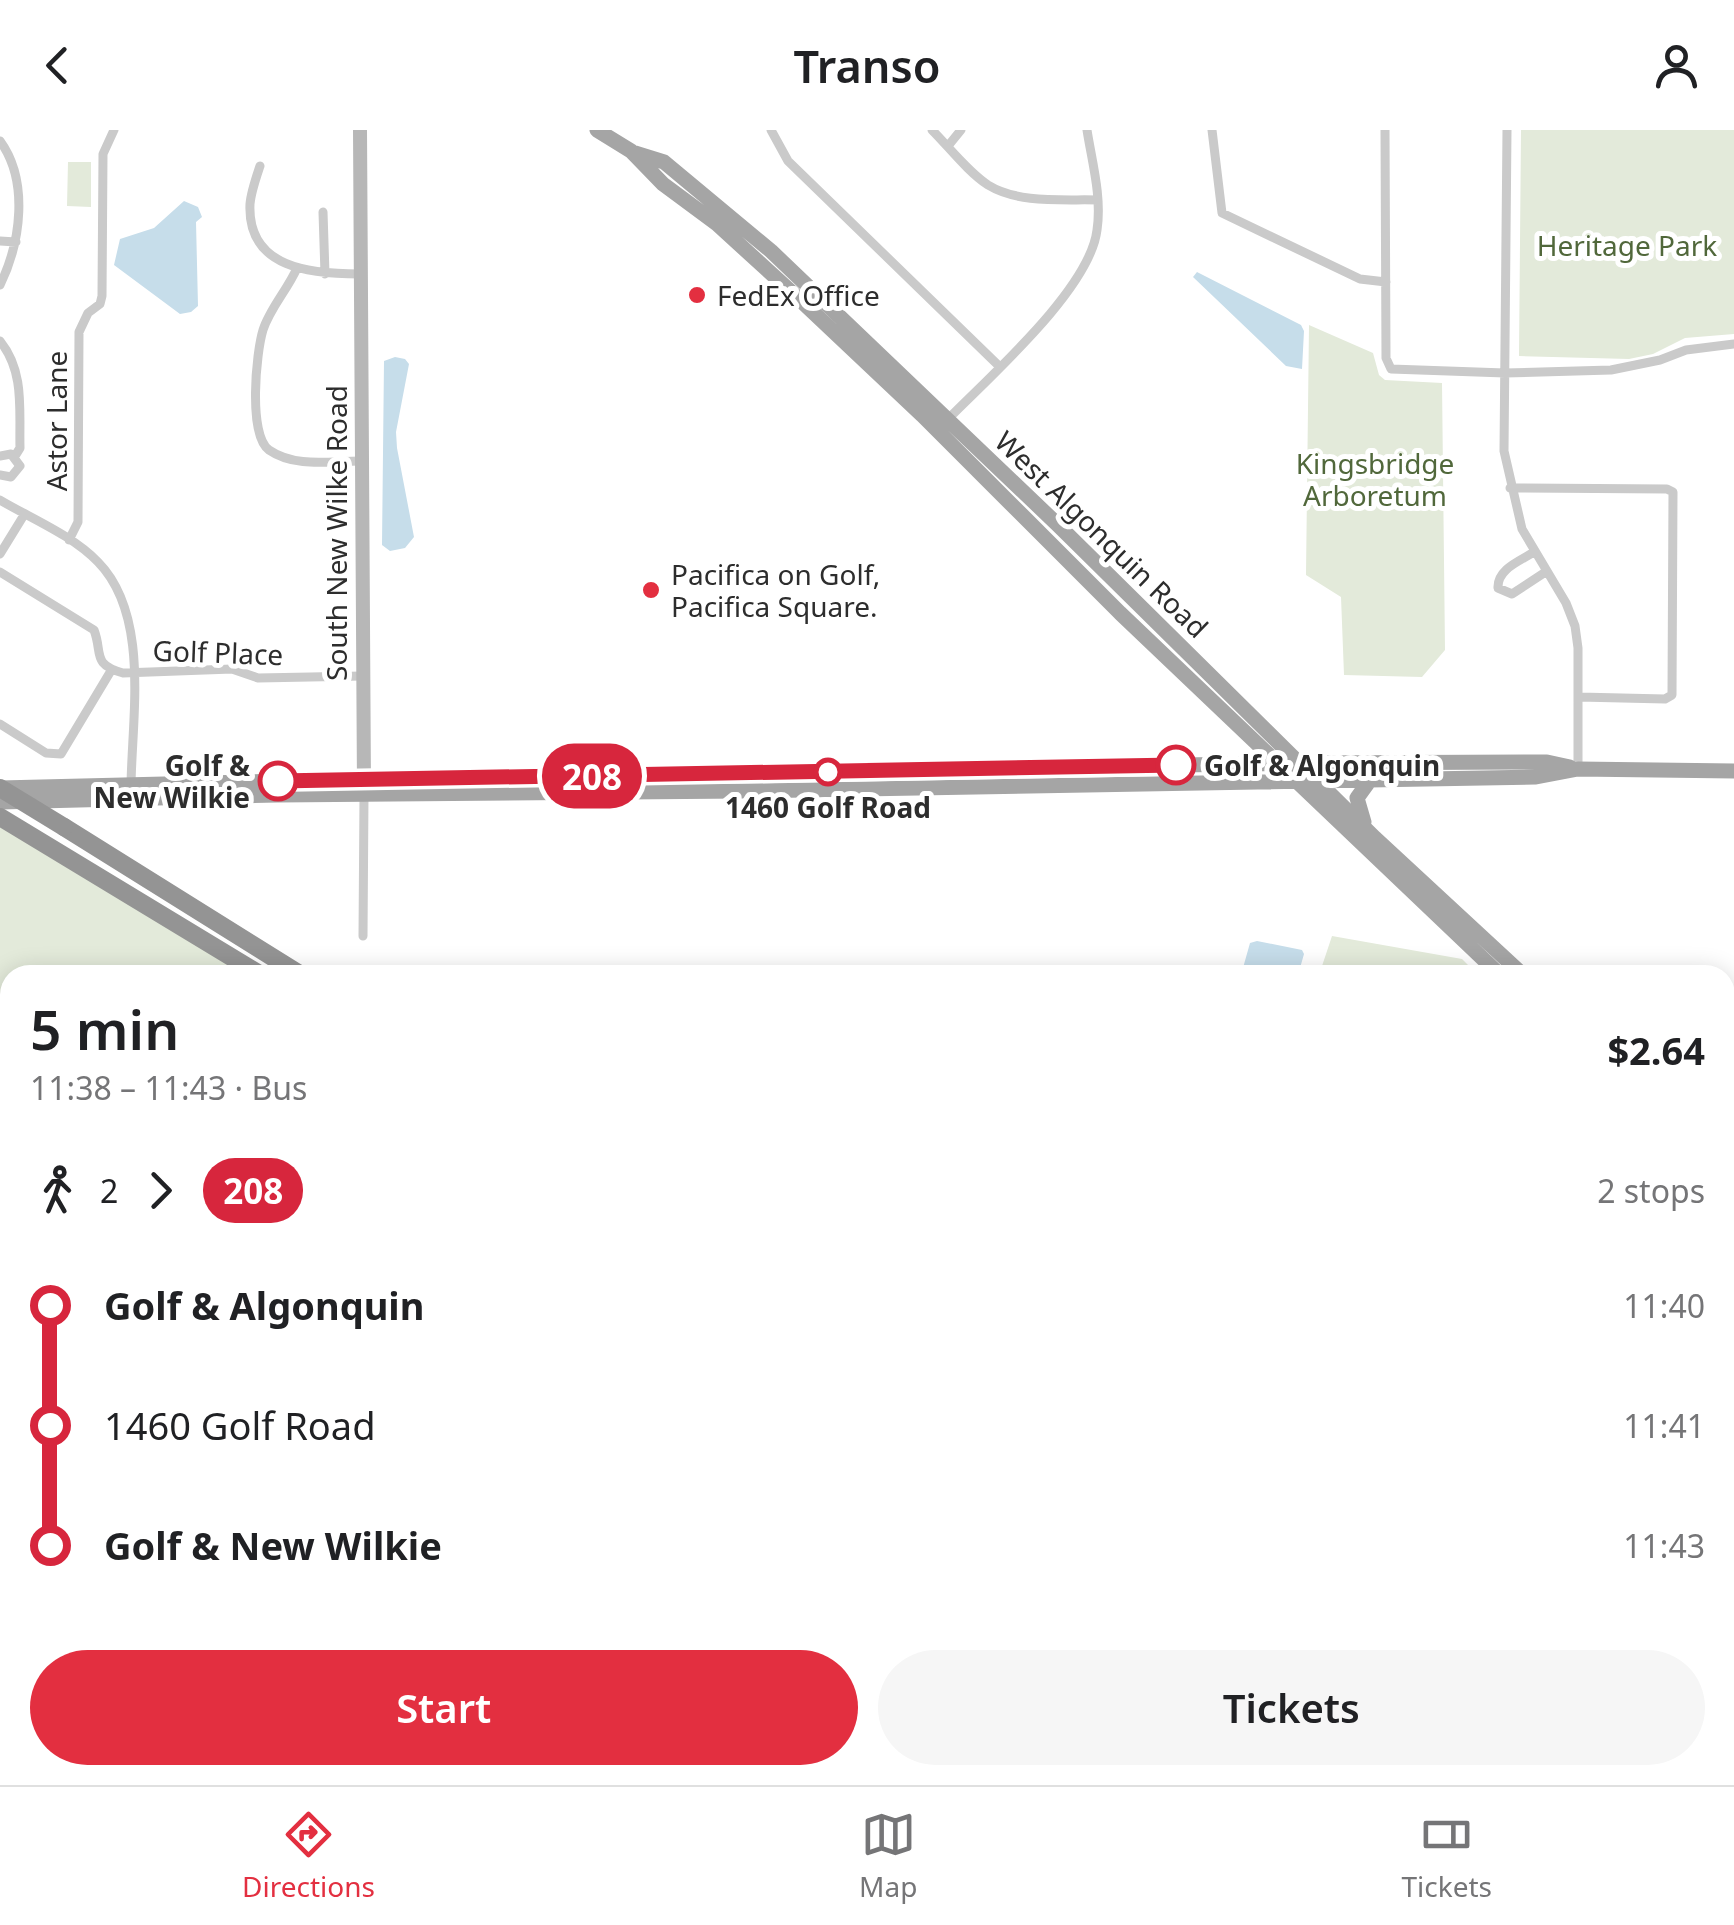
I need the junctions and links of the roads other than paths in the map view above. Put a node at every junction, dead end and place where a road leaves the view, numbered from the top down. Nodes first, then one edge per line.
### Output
1 (114, 130) edge
2 (360, 130) edge
3 (598, 130) edge
4 (771, 130) edge
5 (932, 130) edge
6 (961, 130) edge
7 (1087, 130) edge
8 (1212, 130) edge
9 (1386, 130) edge
10 (1507, 130) edge
11 (0, 141) edge
12 (948, 146) junction
13 (260, 166) dead end
14 (1098, 200) junction
15 (323, 212) dead end
16 (0, 241) edge
17 (16, 242) junction
18 (297, 268) junction
19 (3, 272) edge
20 (324, 274) junction
21 (360, 274) junction
22 (1386, 282) junction
23 (0, 285) edge
24 (0, 342) edge
25 (1734, 344) edge
26 (999, 366) junction
27 (1505, 372) junction
28 (941, 425) junction
29 (0, 456) edge
30 (15, 456) junction
31 (360, 462) junction
32 (0, 475) edge
33 (1510, 488) junction
34 (0, 500) edge
35 (24, 515) junction
36 (69, 540) junction
37 (1534, 552) junction
38 (0, 554) edge
39 (0, 572) edge
40 (1547, 572) junction
41 (112, 670) junction
42 (133, 672) junction
43 (362, 676) junction
44 (1579, 697) junction
45 (0, 724) edge
46 (1280, 763) junction
47 (1300, 763) junction
48 (1578, 769) junction
49 (1731, 769) edge
50 (1298, 780) junction
51 (1318, 780) junction
52 (1370, 780) junction
53 (131, 785) junction
54 (364, 786) junction
55 (0, 788) edge
56 (0, 802) edge
57 (5, 820) edge
58 (1368, 830) junction
59 (363, 936) dead end
60 (244, 965) edge
61 (285, 965) edge
62 (1490, 965) edge
63 (1512, 965) edge

1 - 36 street, Astor Lane
2 - 21 main road, South New Wilke Road
3 - 28 main road, West Algonquin Road
4 - 26 street
5 - 12 street
6 - 12 street
7 - 14 street
8 - 22 street
9 - 22 street
10 - 27 street
11 - 17 street
12 - 14 street
13 - 18 street
14 - 26 street
15 - 20 street
16 - 17 street
17 - 19 street
18 - 20 street
18 - 31 street
19 - 23 street
20 - 21 street
21 - 31 main road, South New Wilke Road
22 - 27 street
24 - 30 street
25 - 27 street
26 - 28 street
27 - 33 street
28 - 46 main road, West Algonquin Road
28 - 47 main road, West Algonquin Road
29 - 30 street
30 - 32 street
31 - 43 main road, South New Wilke Road
33 - 37 street
33 - 44 street
34 - 35 street
35 - 36 street
35 - 38 street
36 - 42 street
37 - 40 street
37 - 40 street
39 - 41 street
40 - 44 street
41 - 42 street, Golf Place
41 - 45 street
42 - 43 street, Golf Place
42 - 53 street
43 - 54 main road, South New Wilke Road
44 - 48 street
46 - 47 main road
46 - 50 main road, West Algonquin Road
46 - 54 main road
47 - 48 main road
47 - 51 main road, West Algonquin Road
48 - 49 main road
48 - 52 main road
50 - 51 main road
50 - 54 main road
50 - 62 main road, West Algonquin Road
51 - 52 main road
51 - 58 main road, West Algonquin Road
52 - 58 main road
53 - 54 main road
53 - 55 main road
54 - 56 main road
54 - 59 street, South New Wilke Road
55 - 61 highway, bridge
57 - 60 highway
58 - 63 main road, West Algonquin Road

